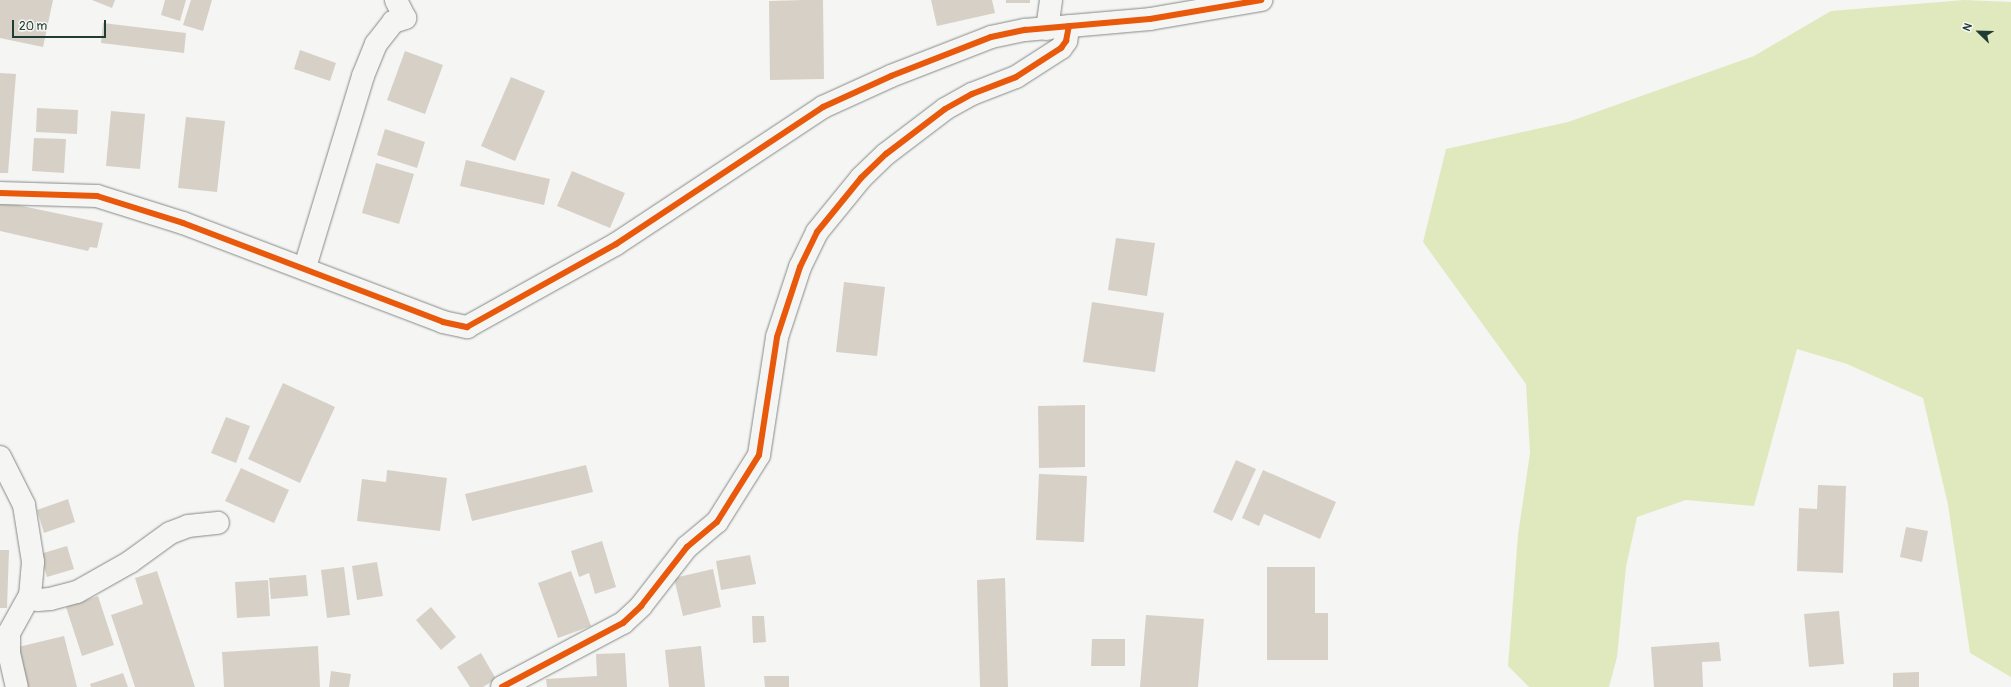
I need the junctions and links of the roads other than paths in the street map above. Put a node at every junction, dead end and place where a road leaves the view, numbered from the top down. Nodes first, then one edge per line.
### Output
1 (396, 0) edge
2 (1051, 0) edge
3 (1261, 0) edge
4 (1069, 26) junction
5 (1047, 29) junction
6 (0, 193) edge
7 (305, 267) junction
8 (0, 457) edge
9 (218, 523) dead end
10 (30, 595) junction
11 (16, 687) edge
12 (502, 687) edge

1 - 7 street
2 - 5 street
3 - 4 street
4 - 5 street
4 - 12 street
5 - 7 street
6 - 7 street
8 - 10 street
9 - 10 street
10 - 11 street

